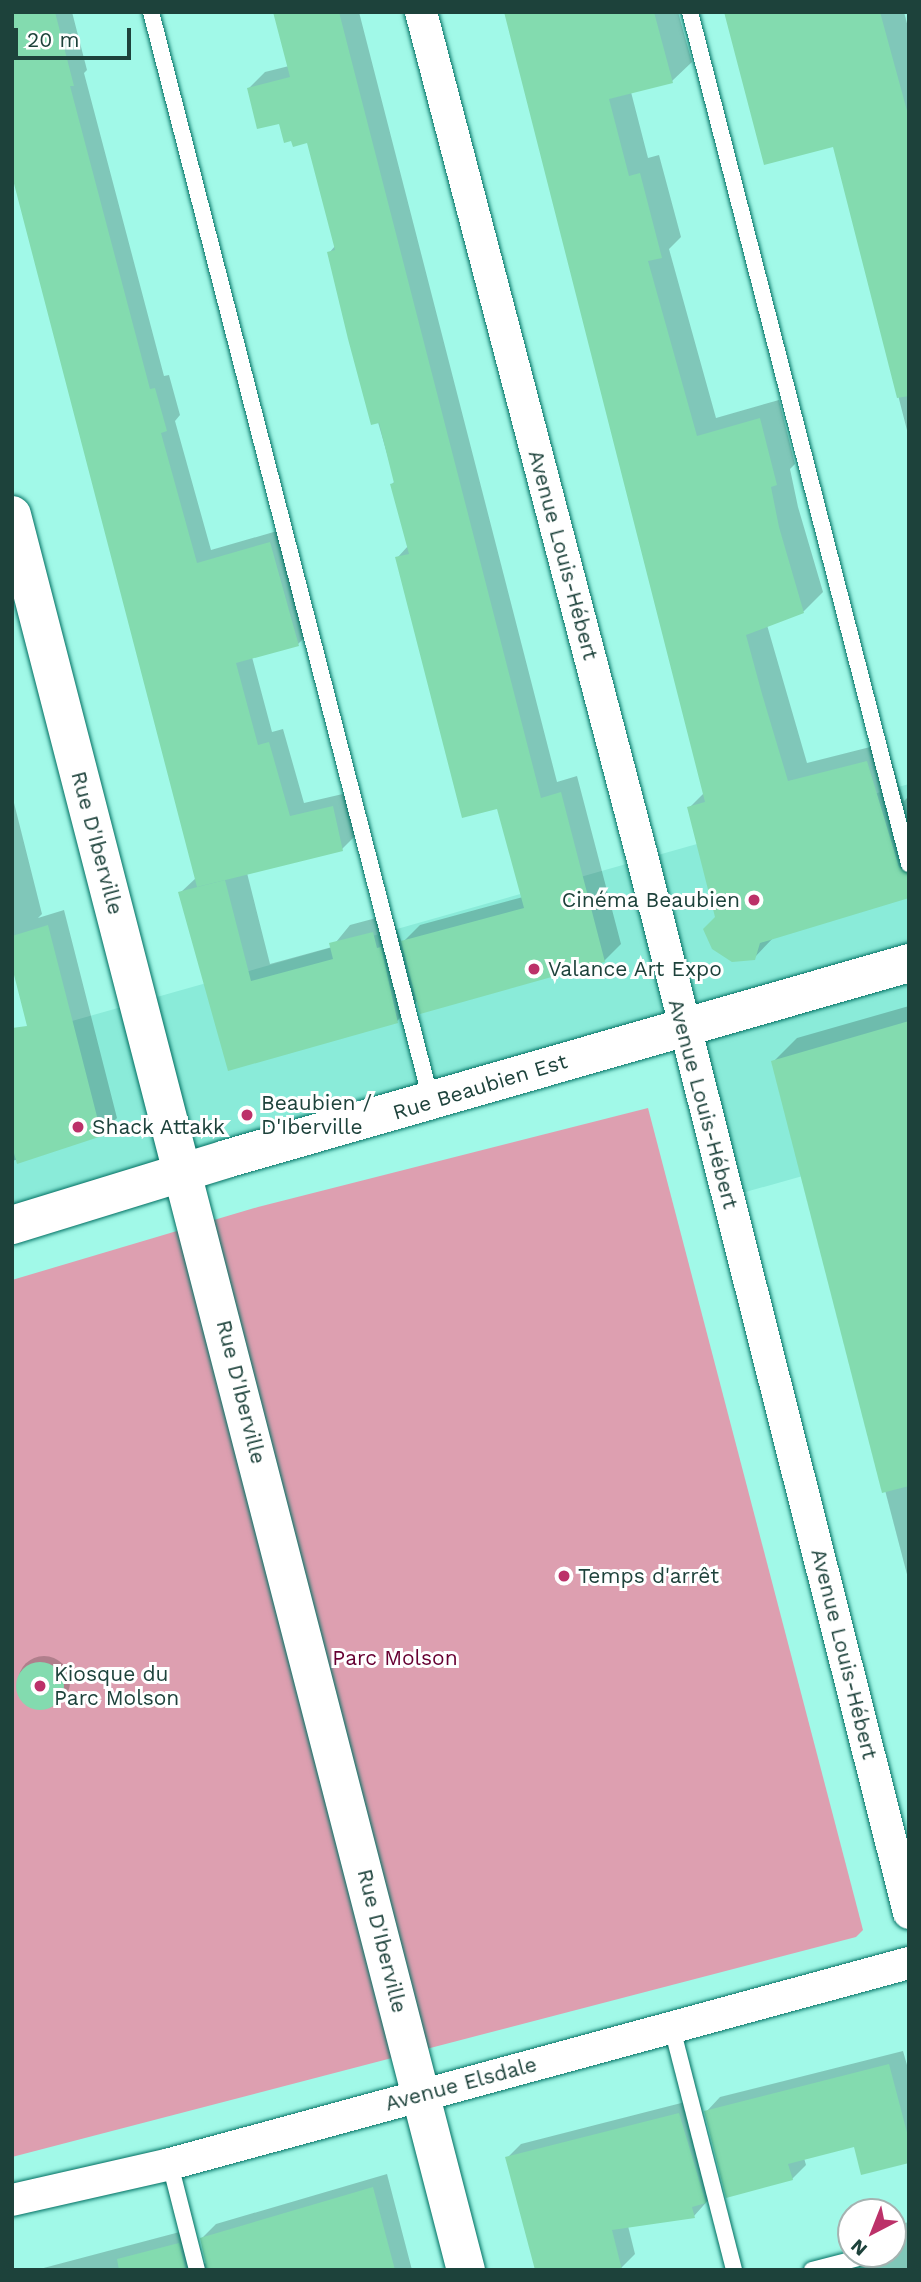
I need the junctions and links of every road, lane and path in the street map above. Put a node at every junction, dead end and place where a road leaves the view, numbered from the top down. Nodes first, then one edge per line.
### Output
1 (151, 12) edge
2 (421, 12) edge
3 (690, 12) edge
4 (12, 515) edge
5 (909, 864) edge
6 (909, 963) edge
7 (682, 1027) junction
8 (432, 1102) junction
9 (182, 1172) junction
10 (12, 1225) edge
11 (909, 1913) edge
12 (909, 1963) edge
13 (672, 2028) junction
14 (422, 2095) junction
15 (170, 2164) junction
16 (12, 2200) edge
17 (837, 2264) edge
18 (198, 2270) edge
19 (466, 2270) edge
20 (734, 2270) edge
21 (812, 2270) edge

1 - 8 lane
2 - 7 street, Avenue Louis-Hébert
3 - 5 lane
4 - 9 main road, Rue D'Iberville
6 - 7 main road, Rue Beaubien Est
7 - 8 main road, Rue Beaubien Est
7 - 11 street, Avenue Louis-Hébert
8 - 9 main road, Rue Beaubien Est
9 - 10 main road, Rue Beaubien Est
9 - 14 main road, Rue D'Iberville
12 - 13 street, Avenue Elsdale
13 - 14 street, Avenue Elsdale
13 - 20 lane
14 - 15 street, Avenue Elsdale
14 - 19 main road, Rue D'Iberville
15 - 16 street, Avenue Elsdale
15 - 18 lane
17 - 21 lane

